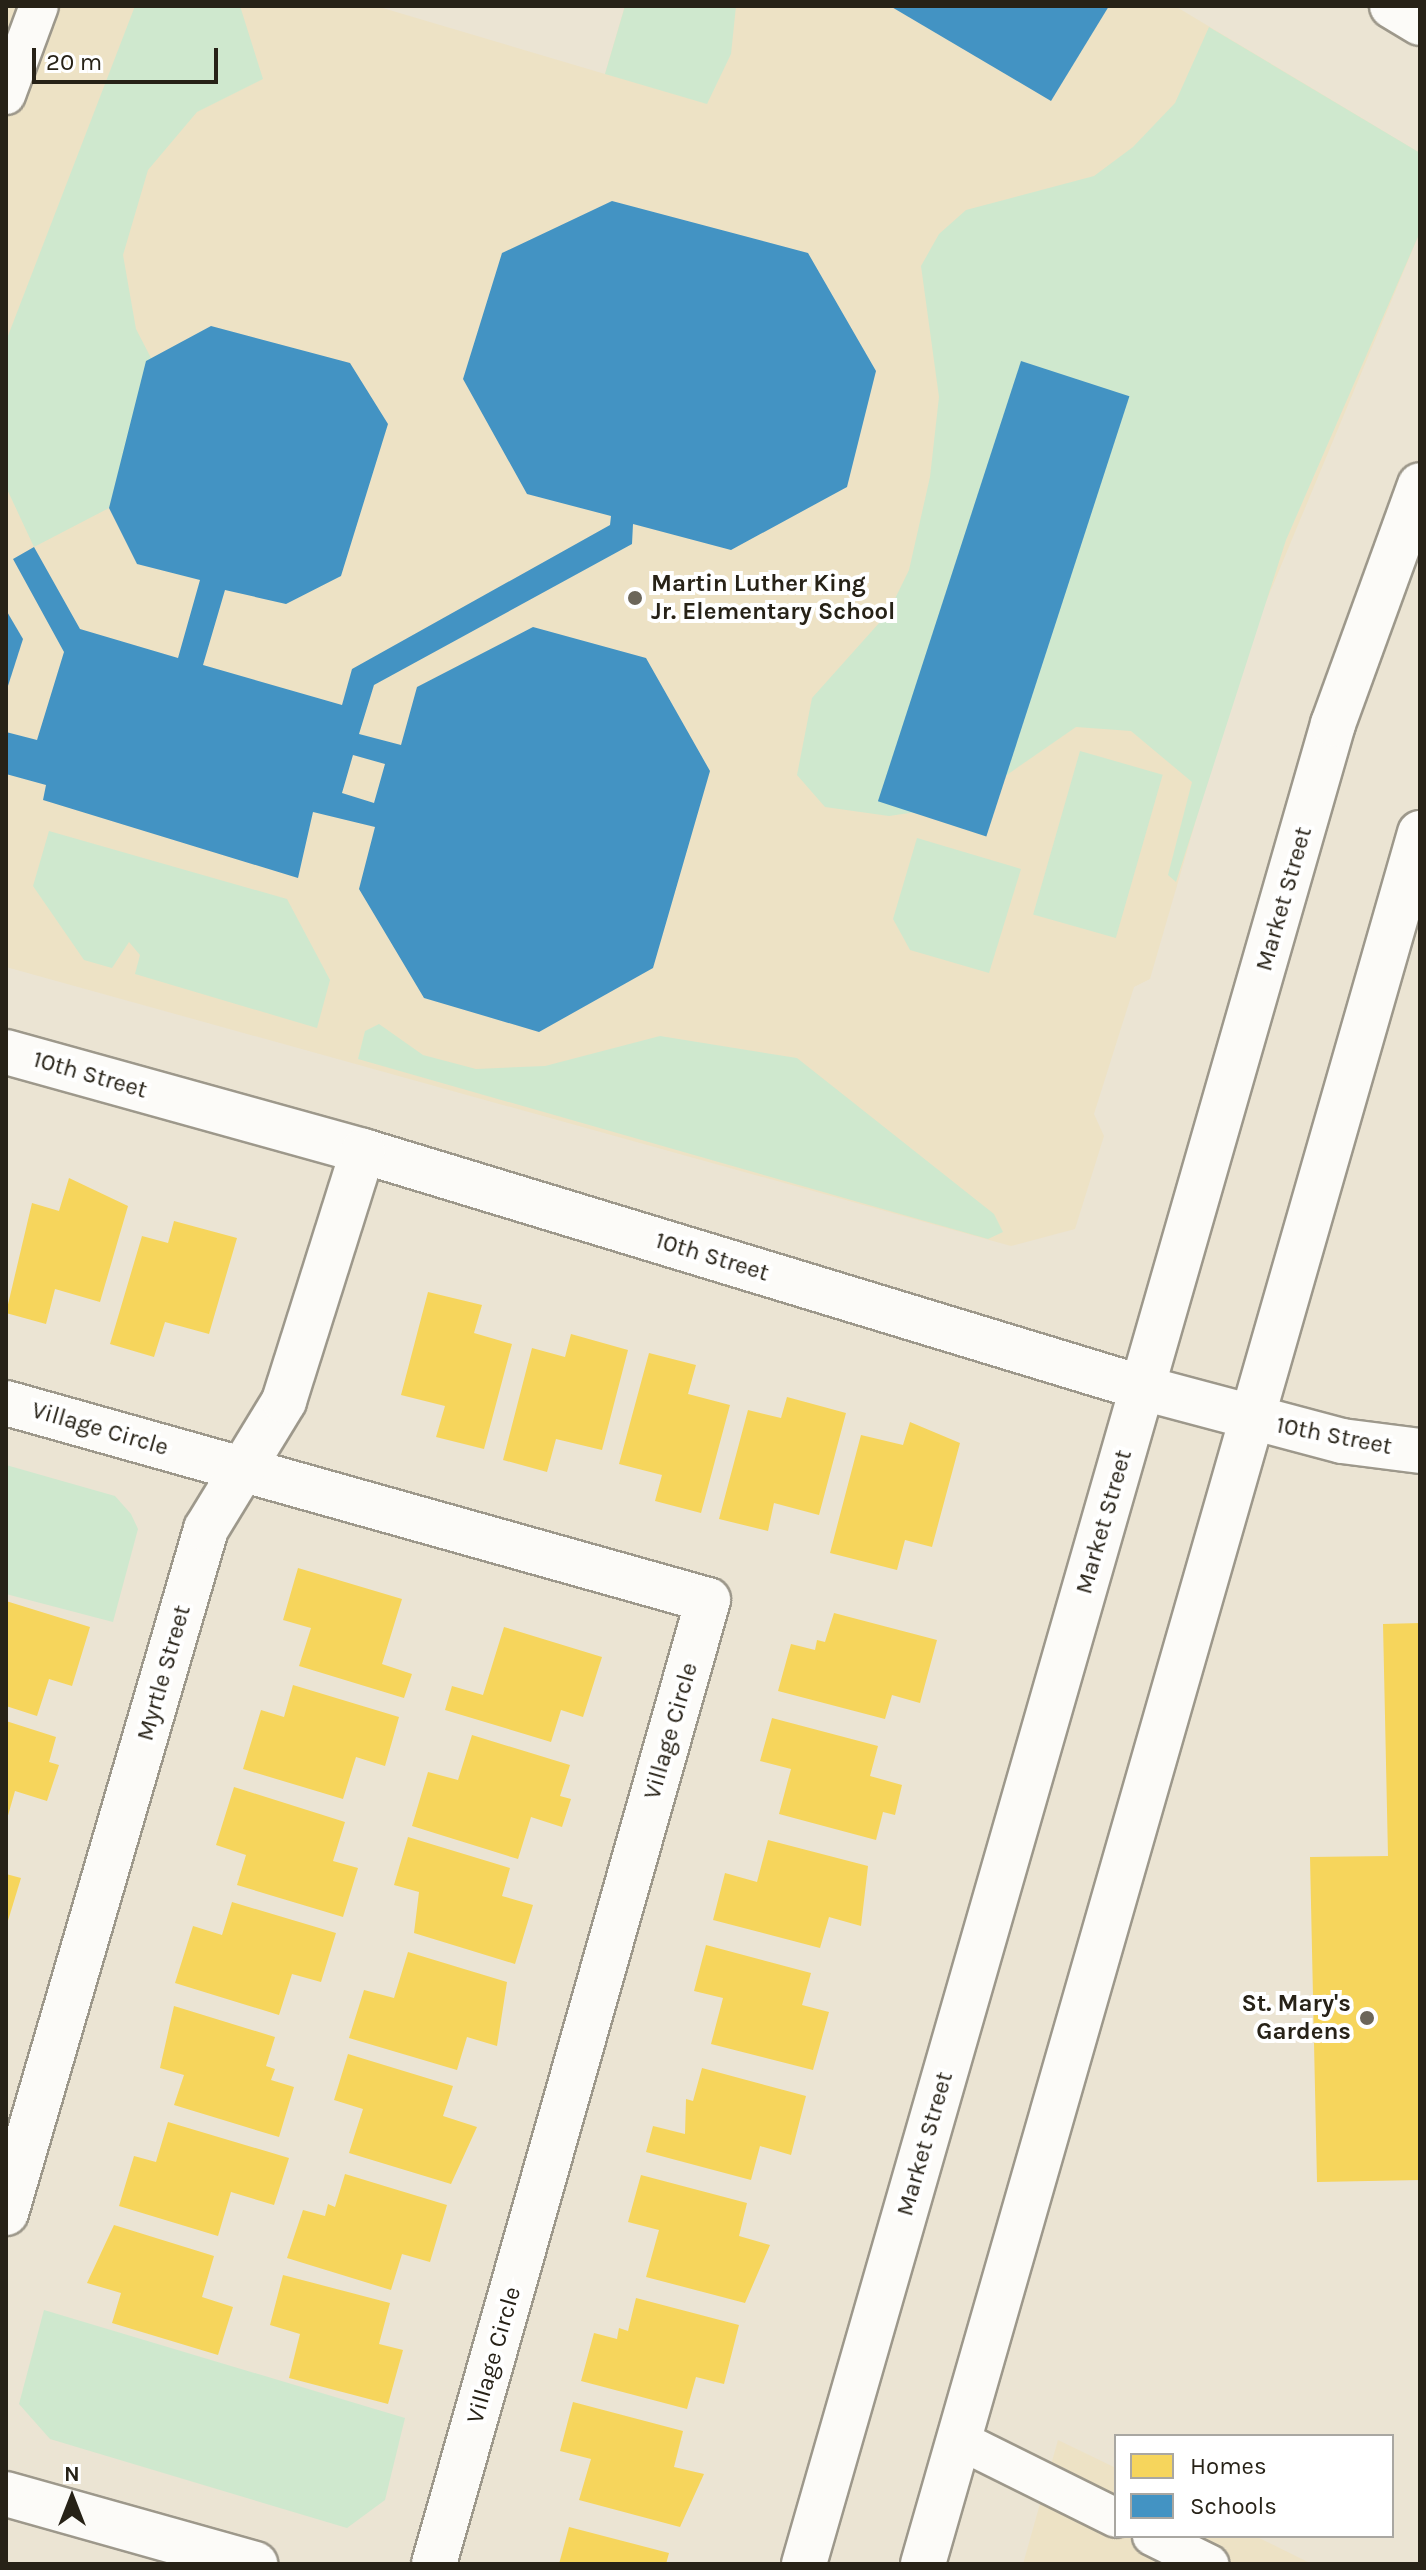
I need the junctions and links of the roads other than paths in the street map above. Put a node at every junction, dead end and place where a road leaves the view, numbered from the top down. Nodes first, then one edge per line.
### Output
1 (39, 6) edge
2 (1392, 6) edge
3 (1420, 23) edge
4 (6, 95) edge
5 (1420, 485) edge
6 (1420, 833) edge
7 (6, 1052) edge
8 (363, 1151) junction
9 (1143, 1388) junction
10 (6, 1403) edge
11 (1254, 1420) junction
12 (1420, 1451) edge
13 (245, 1470) junction
14 (6, 2213) edge
15 (959, 2440) junction
16 (6, 2494) edge
17 (1114, 2517) edge
18 (1156, 2538) edge
19 (255, 2564) edge
20 (434, 2564) edge
21 (804, 2564) edge
22 (923, 2564) edge
23 (1209, 2564) edge

1 - 4 lane
2 - 3 street
5 - 9 street, Market Street
6 - 11 street
7 - 8 street, 10th Street
8 - 9 street, 10th Street
8 - 13 street, Myrtle Street
9 - 11 street, 10th Street
9 - 21 street, Market Street
10 - 13 street, Village Circle
11 - 12 street, 10th Street
11 - 15 street
13 - 14 street, Myrtle Street
13 - 20 street, Village Circle
15 - 17 lane
15 - 22 street
16 - 19 street
18 - 23 lane

